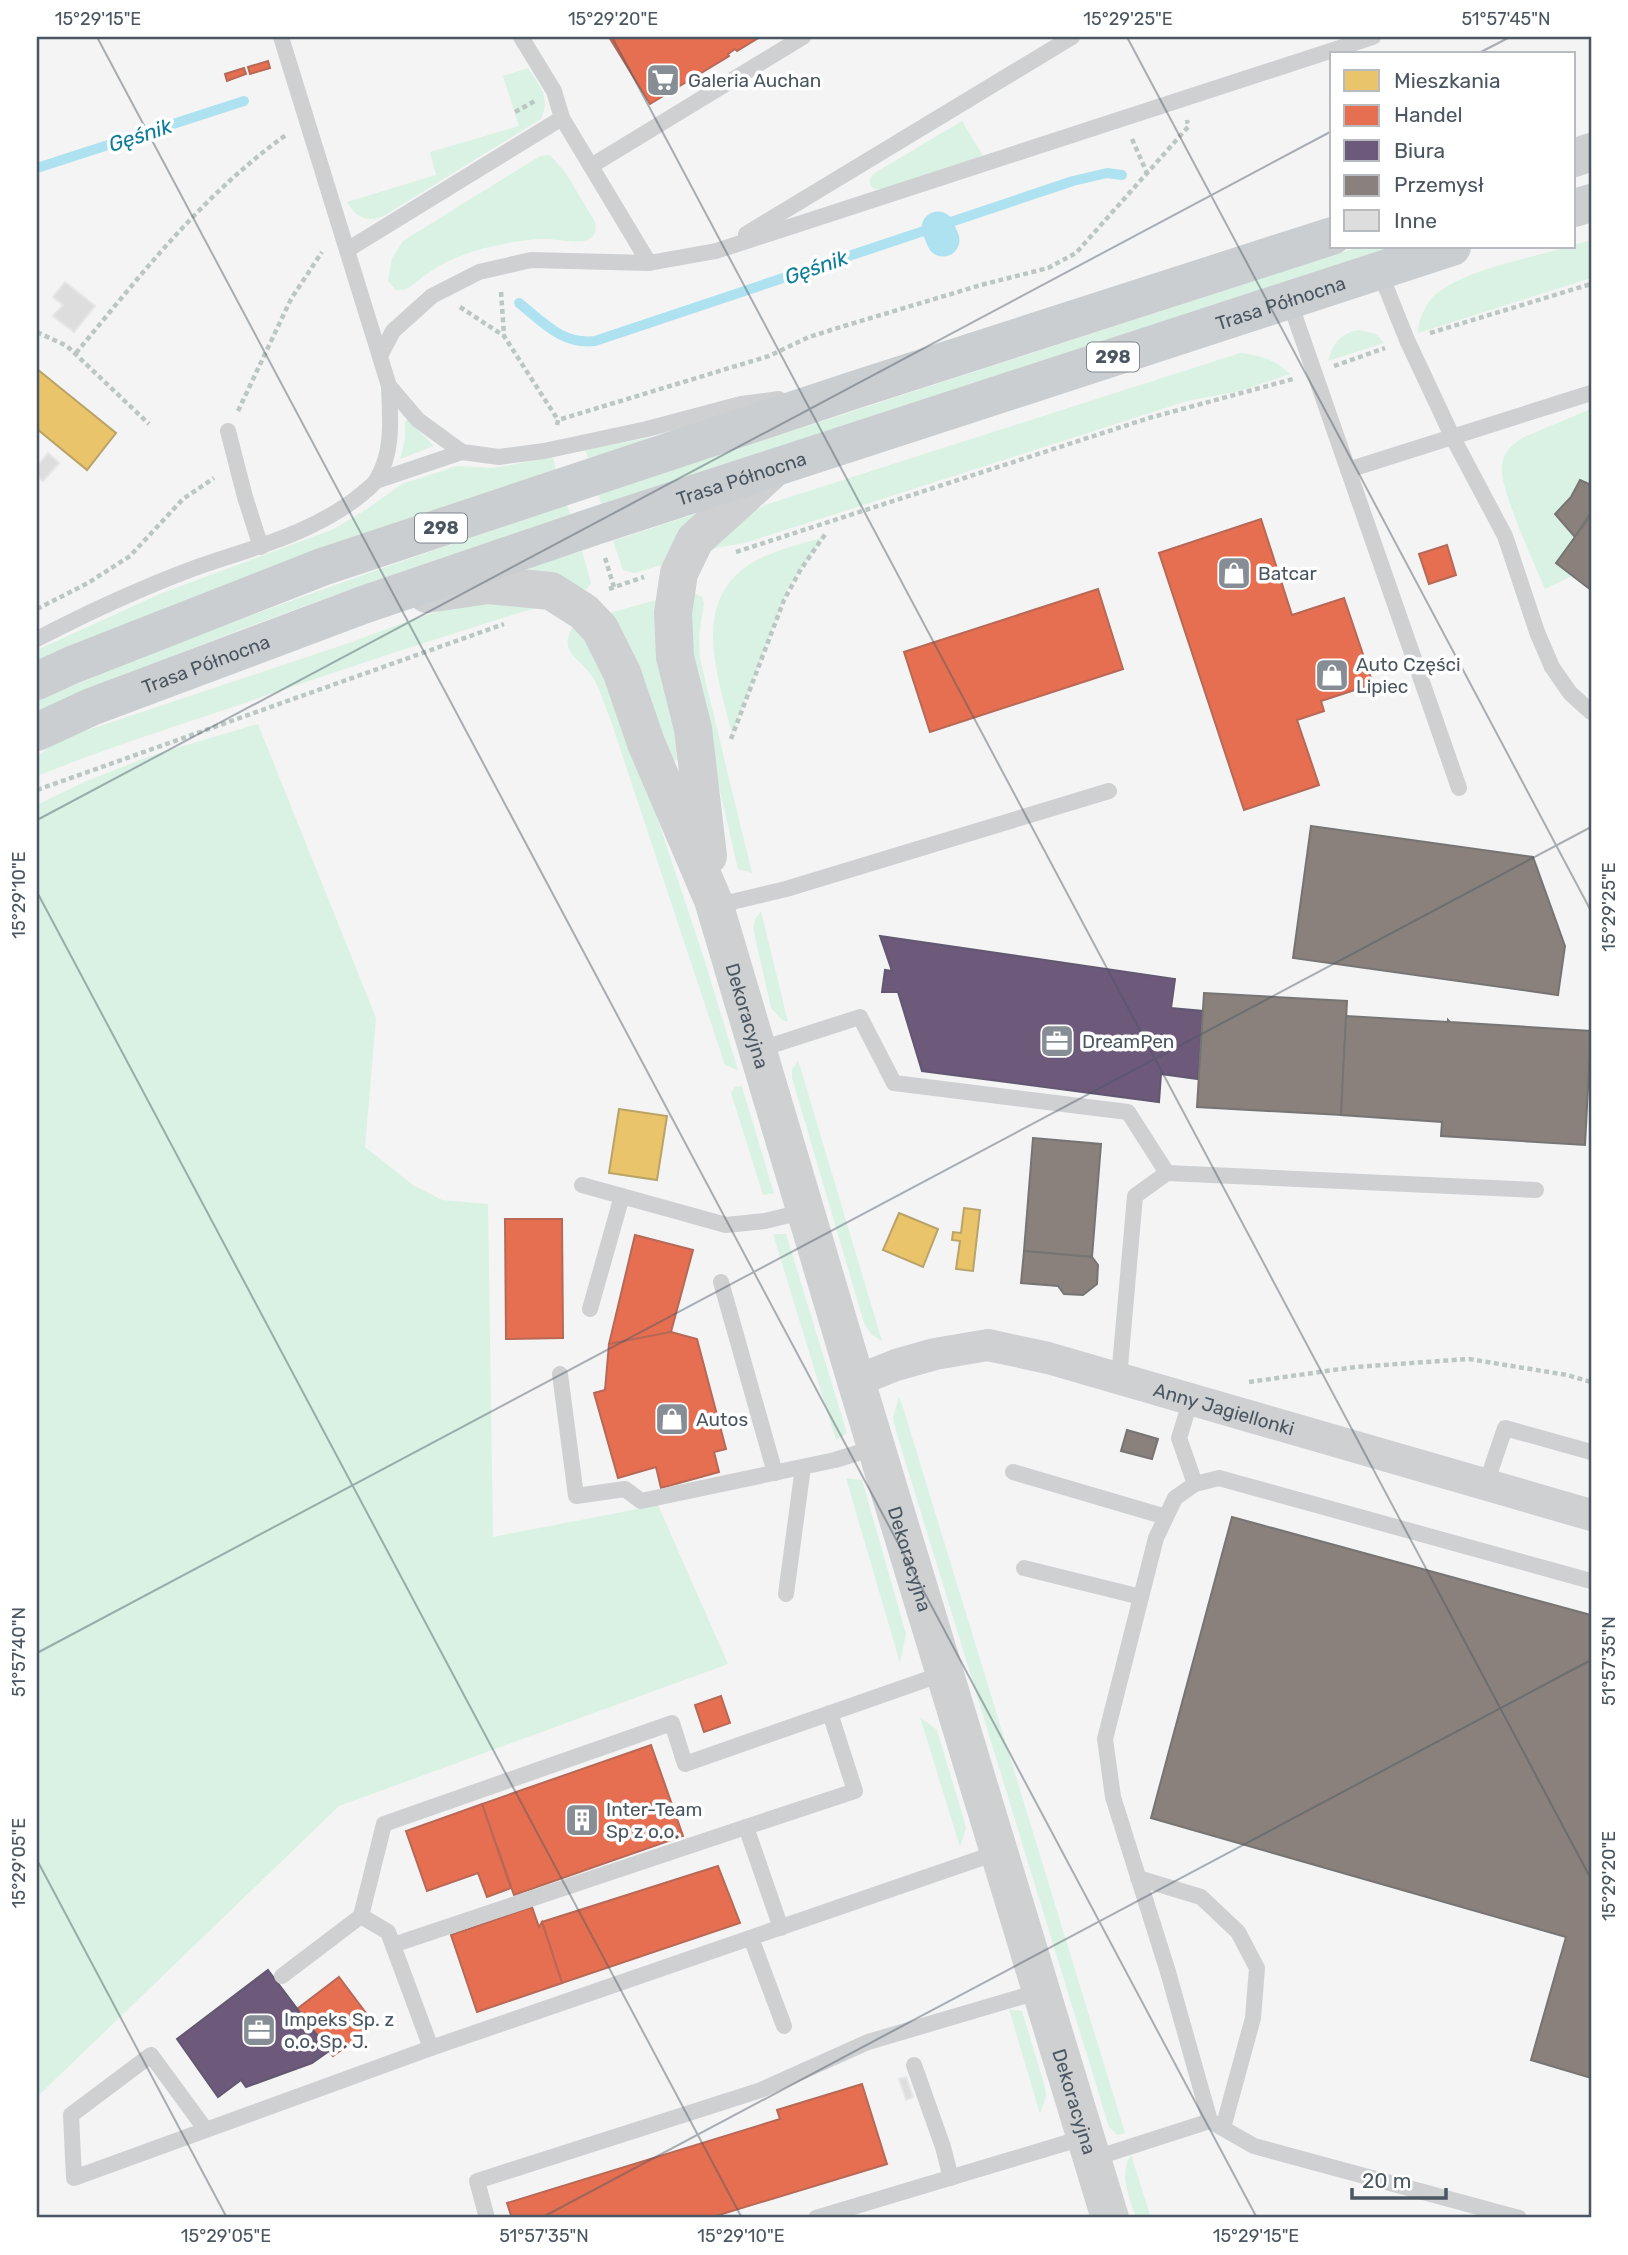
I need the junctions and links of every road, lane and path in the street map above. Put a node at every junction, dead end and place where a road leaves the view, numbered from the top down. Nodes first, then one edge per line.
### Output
1 (281, 37) edge
2 (521, 37) edge
3 (803, 37) edge
4 (1072, 37) edge
5 (1373, 37) edge
6 (1185, 98) junction
7 (562, 118) junction
8 (307, 120) junction
9 (1115, 121) junction
10 (591, 166) junction
11 (1147, 173) junction
12 (339, 226) junction
13 (1330, 237) edge
14 (1449, 248) edge
15 (346, 250) junction
16 (716, 251) junction
17 (649, 263) junction
18 (503, 267) junction
19 (1379, 270) junction
20 (1591, 284) edge
21 (439, 293) junction
22 (1289, 300) junction
23 (37, 332) edge
24 (504, 336) junction
25 (1407, 340) junction
26 (76, 354) junction
27 (380, 356) junction
28 (1312, 373) junction
29 (389, 386) junction
30 (851, 391) junction
31 (1591, 393) edge
32 (558, 420) junction
33 (149, 424) dead end
34 (564, 429) dead end
35 (228, 431) joint
36 (1453, 438) junction
37 (462, 452) junction
38 (774, 468) junction
39 (1348, 470) junction
40 (214, 478) dead end
41 (376, 481) junction
42 (827, 533) dead end
43 (261, 547) junction
44 (604, 554) dead end
45 (723, 555) dead end
46 (647, 576) dead end
47 (614, 587) junction
48 (606, 589) dead end
49 (363, 605) junction
50 (37, 608) edge
51 (515, 620) dead end
52 (37, 639) edge
53 (37, 681) edge
54 (1591, 712) edge
55 (37, 732) edge
56 (728, 747) dead end
57 (1459, 788) dead end
58 (37, 790) edge
59 (1109, 791) dead end
60 (714, 903) junction
61 (758, 1050) junction
62 (1167, 1173) junction
63 (582, 1185) dead end
64 (1536, 1190) dead end
65 (622, 1196) junction
66 (806, 1211) junction
67 (721, 1282) dead end
68 (590, 1309) dead end
69 (560, 1374) dead end
70 (1119, 1378) junction
71 (856, 1381) junction
72 (1591, 1382) edge
73 (1244, 1383) dead end
74 (1191, 1399) junction
75 (877, 1447) junction
76 (1591, 1452) edge
77 (803, 1467) junction
78 (1013, 1472) dead end
79 (775, 1473) junction
80 (1486, 1484) junction
81 (1195, 1485) junction
82 (1591, 1514) edge
83 (1166, 1517) junction
84 (1024, 1568) dead end
85 (1591, 1581) edge
86 (786, 1594) dead end
87 (1142, 1597) junction
88 (945, 1672) junction
89 (830, 1713) junction
90 (746, 1828) junction
91 (999, 1852) junction
92 (1138, 1878) junction
93 (361, 1916) junction
94 (781, 1928) junction
95 (751, 1938) junction
96 (393, 1945) junction
97 (282, 1976) dead end
98 (1041, 1991) junction
99 (784, 2026) dead end
100 (432, 2048) junction
101 (914, 2065) dead end
102 (1217, 2124) junction
103 (206, 2130) junction
104 (1089, 2148) junction
105 (951, 2178) junction
106 (487, 2218) edge
107 (816, 2218) edge
108 (1110, 2218) edge
109 (1519, 2218) edge

1 - 8 lane
2 - 7 lane
3 - 10 lane
4 - 16 lane
5 - 6 lane
6 - 9 lane
6 - 11 path
7 - 10 lane
7 - 15 lane
8 - 12 lane
8 - 26 path
9 - 11 path
9 - 16 lane
10 - 17 lane
11 - 32 path
12 - 15 lane
12 - 35 path
13 - 30 main road, 298
14 - 19 main road, Trasa Północna / 298
15 - 27 lane
16 - 17 lane
17 - 18 lane
18 - 21 lane
18 - 24 path
19 - 22 main road, Trasa Północna / 298
19 - 25 lane
20 - 25 path
21 - 24 path
21 - 27 lane
22 - 28 lane
22 - 38 main road, Trasa Północna / 298
23 - 26 path
24 - 32 path
25 - 28 path
25 - 36 lane
26 - 33 path
27 - 29 lane
28 - 39 lane
28 - 45 path
29 - 37 lane
29 - 41 lane
30 - 37 lane
30 - 53 main road, 298
31 - 36 lane
32 - 34 path
35 - 43 lane
36 - 39 lane
36 - 54 lane
37 - 41 lane
38 - 49 main road, Trasa Północna / 298
38 - 60 street, Dekoracyjna
39 - 57 lane
40 - 50 path
41 - 43 lane
42 - 56 path
43 - 52 lane
44 - 47 path
46 - 47 path
47 - 48 path
49 - 55 main road, Trasa Północna / 298
49 - 60 street, Dekoracyjna
51 - 58 path
59 - 60 lane
60 - 61 street, Dekoracyjna
61 - 62 lane
61 - 66 street, Dekoracyjna
62 - 64 lane
62 - 70 lane
63 - 65 lane
65 - 66 lane
65 - 68 lane
66 - 71 street, Dekoracyjna
67 - 79 lane
69 - 79 lane
70 - 71 street, Anny Jagiellonki
70 - 74 street, Anny Jagiellonki
71 - 75 street, Dekoracyjna
72 - 73 path
74 - 80 street, Anny Jagiellonki
74 - 81 lane
75 - 77 lane
75 - 88 street, Dekoracyjna
76 - 80 lane
77 - 79 lane
77 - 86 lane
78 - 83 lane
80 - 82 street, Anny Jagiellonki
81 - 83 lane
81 - 85 lane
83 - 87 lane
84 - 87 lane
87 - 92 lane
88 - 89 lane
88 - 91 street, Dekoracyjna
89 - 90 lane
89 - 93 lane
90 - 94 lane
90 - 96 lane
91 - 94 lane
91 - 98 street, Dekoracyjna
92 - 102 lane
92 - 102 lane
93 - 96 lane
93 - 97 lane
94 - 95 lane
95 - 99 lane
95 - 100 lane
96 - 100 lane
98 - 104 street, Dekoracyjna
98 - 106 lane
100 - 103 lane
101 - 105 lane
102 - 104 lane
102 - 109 lane
103 - 103 lane
104 - 105 lane
104 - 108 street, Dekoracyjna
105 - 107 lane

